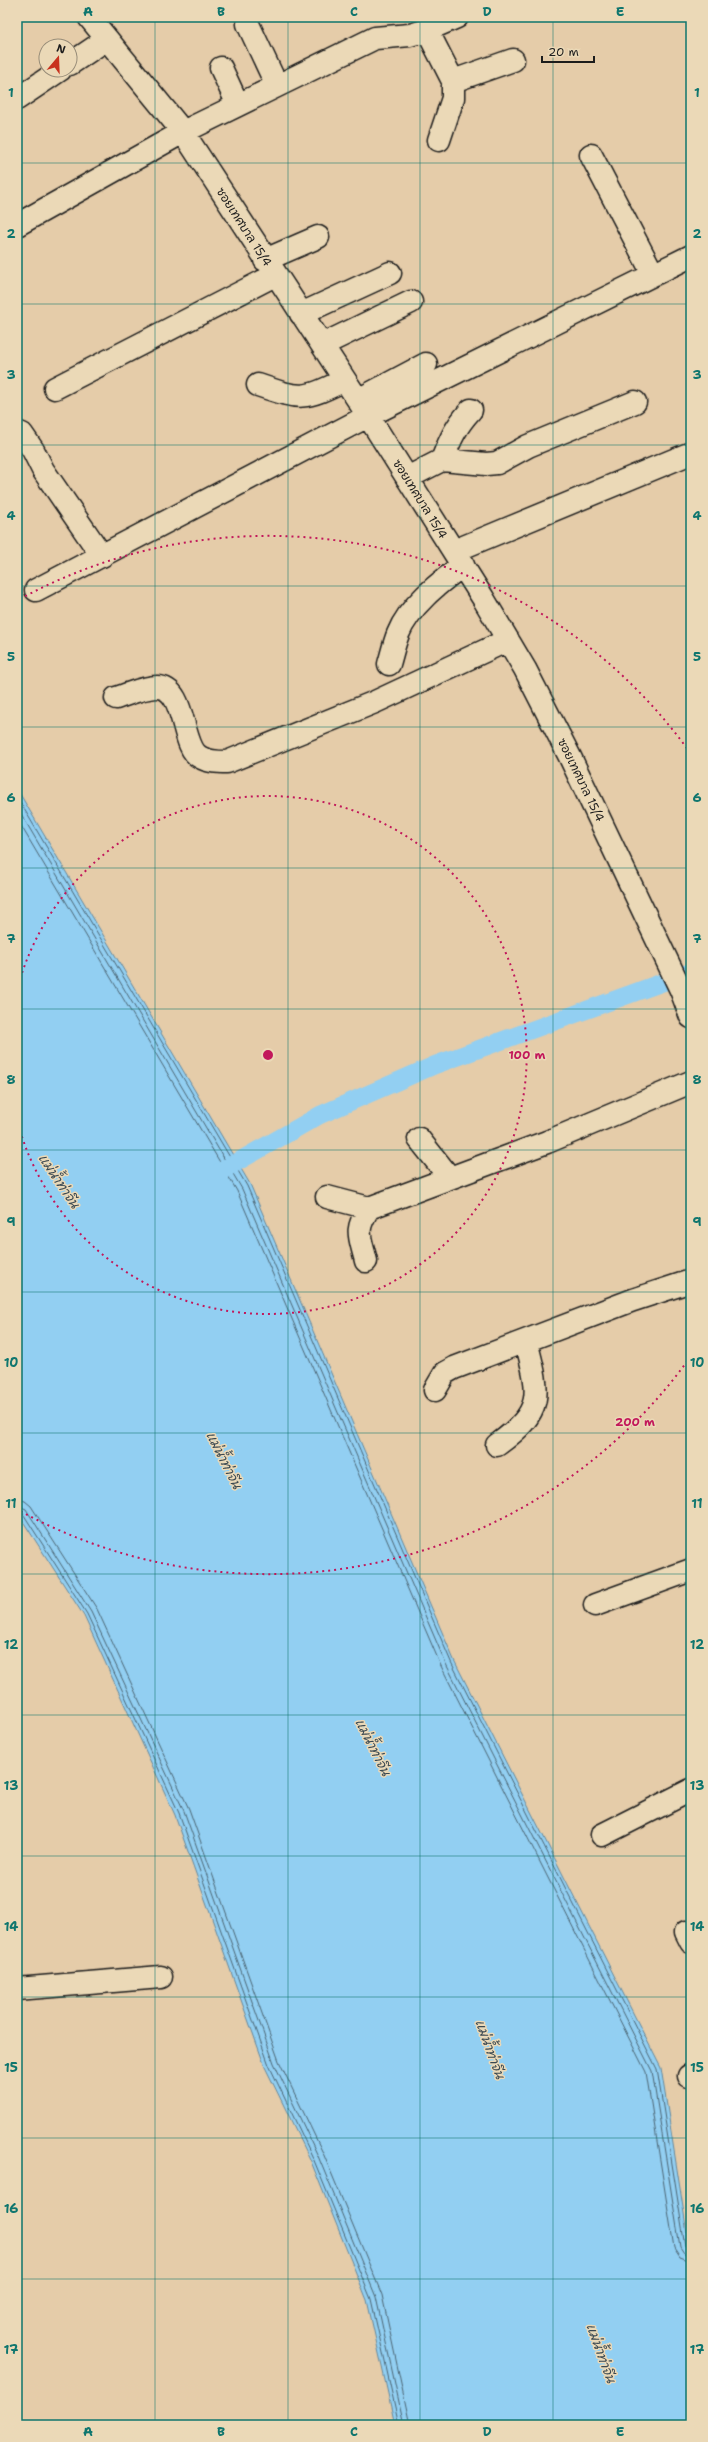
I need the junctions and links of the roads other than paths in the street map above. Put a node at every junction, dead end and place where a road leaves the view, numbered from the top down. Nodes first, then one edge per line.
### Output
1 (89, 17) edge
2 (457, 17) edge
3 (248, 24) dead end
4 (427, 30) junction
5 (107, 39) junction
6 (78, 59) edge
7 (513, 60) dead end
8 (221, 68) dead end
9 (48, 78) edge
10 (453, 81) junction
11 (277, 86) junction
12 (17, 99) edge
13 (238, 105) junction
14 (183, 132) junction
15 (439, 140) dead end
16 (591, 155) dead end
17 (17, 225) edge
18 (318, 237) dead end
19 (691, 256) edge
20 (270, 268) junction
21 (390, 273) dead end
22 (653, 274) junction
23 (411, 302) dead end
24 (301, 314) junction
25 (322, 345) junction
26 (426, 364) dead end
27 (345, 380) junction
28 (258, 385) dead end
29 (55, 388) dead end
30 (635, 402) dead end
31 (363, 408) junction
32 (472, 410) dead end
33 (17, 432) edge
34 (691, 453) edge
35 (442, 460) junction
36 (407, 478) junction
37 (102, 556) junction
38 (458, 558) junction
39 (36, 590) dead end
40 (508, 640) junction
41 (389, 664) dead end
42 (116, 698) dead end
43 (691, 1017) edge
44 (691, 1082) edge
45 (419, 1139) dead end
46 (450, 1178) junction
47 (327, 1197) dead end
48 (370, 1208) junction
49 (366, 1261) dead end
50 (691, 1281) edge
51 (526, 1341) junction
52 (435, 1390) dead end
53 (497, 1445) dead end
54 (691, 1570) edge
55 (595, 1605) dead end
56 (691, 1790) edge
57 (602, 1835) dead end
58 (160, 1977) dead end
59 (17, 1989) edge

1 - 5 street, ซอยเทศบาล 15/4
2 - 4 street
3 - 11 street
4 - 10 street
4 - 11 street
5 - 6 street
5 - 14 street, ซอยเทศบาล 15/4
7 - 10 street
8 - 13 street
9 - 12 street
10 - 15 street
11 - 13 street
13 - 14 street
14 - 17 street
14 - 20 street, ซอยเทศบาล 15/4
16 - 22 street
18 - 20 street
19 - 22 street
20 - 24 street, ซอยเทศบาล 15/4
20 - 29 street
21 - 24 street
22 - 31 street
23 - 25 street
24 - 25 street, ซอยเทศบาล 15/4
25 - 27 street, ซอยเทศบาล 15/4
26 - 31 street
27 - 28 street
27 - 31 street, ซอยเทศบาล 15/4
30 - 35 street
31 - 36 street, ซอยเทศบาล 15/4
31 - 37 street
32 - 35 street
33 - 37 street
34 - 38 street
35 - 36 street
36 - 38 street, ซอยเทศบาล 15/4
37 - 39 street
38 - 40 street, ซอยเทศบาล 15/4
38 - 41 street
40 - 42 street
40 - 43 street, ซอยเทศบาล 15/4
44 - 46 street
45 - 46 street
46 - 48 street
47 - 48 street
48 - 49 street
50 - 51 street
51 - 52 street
51 - 53 street
54 - 55 street
56 - 57 street
58 - 59 street

